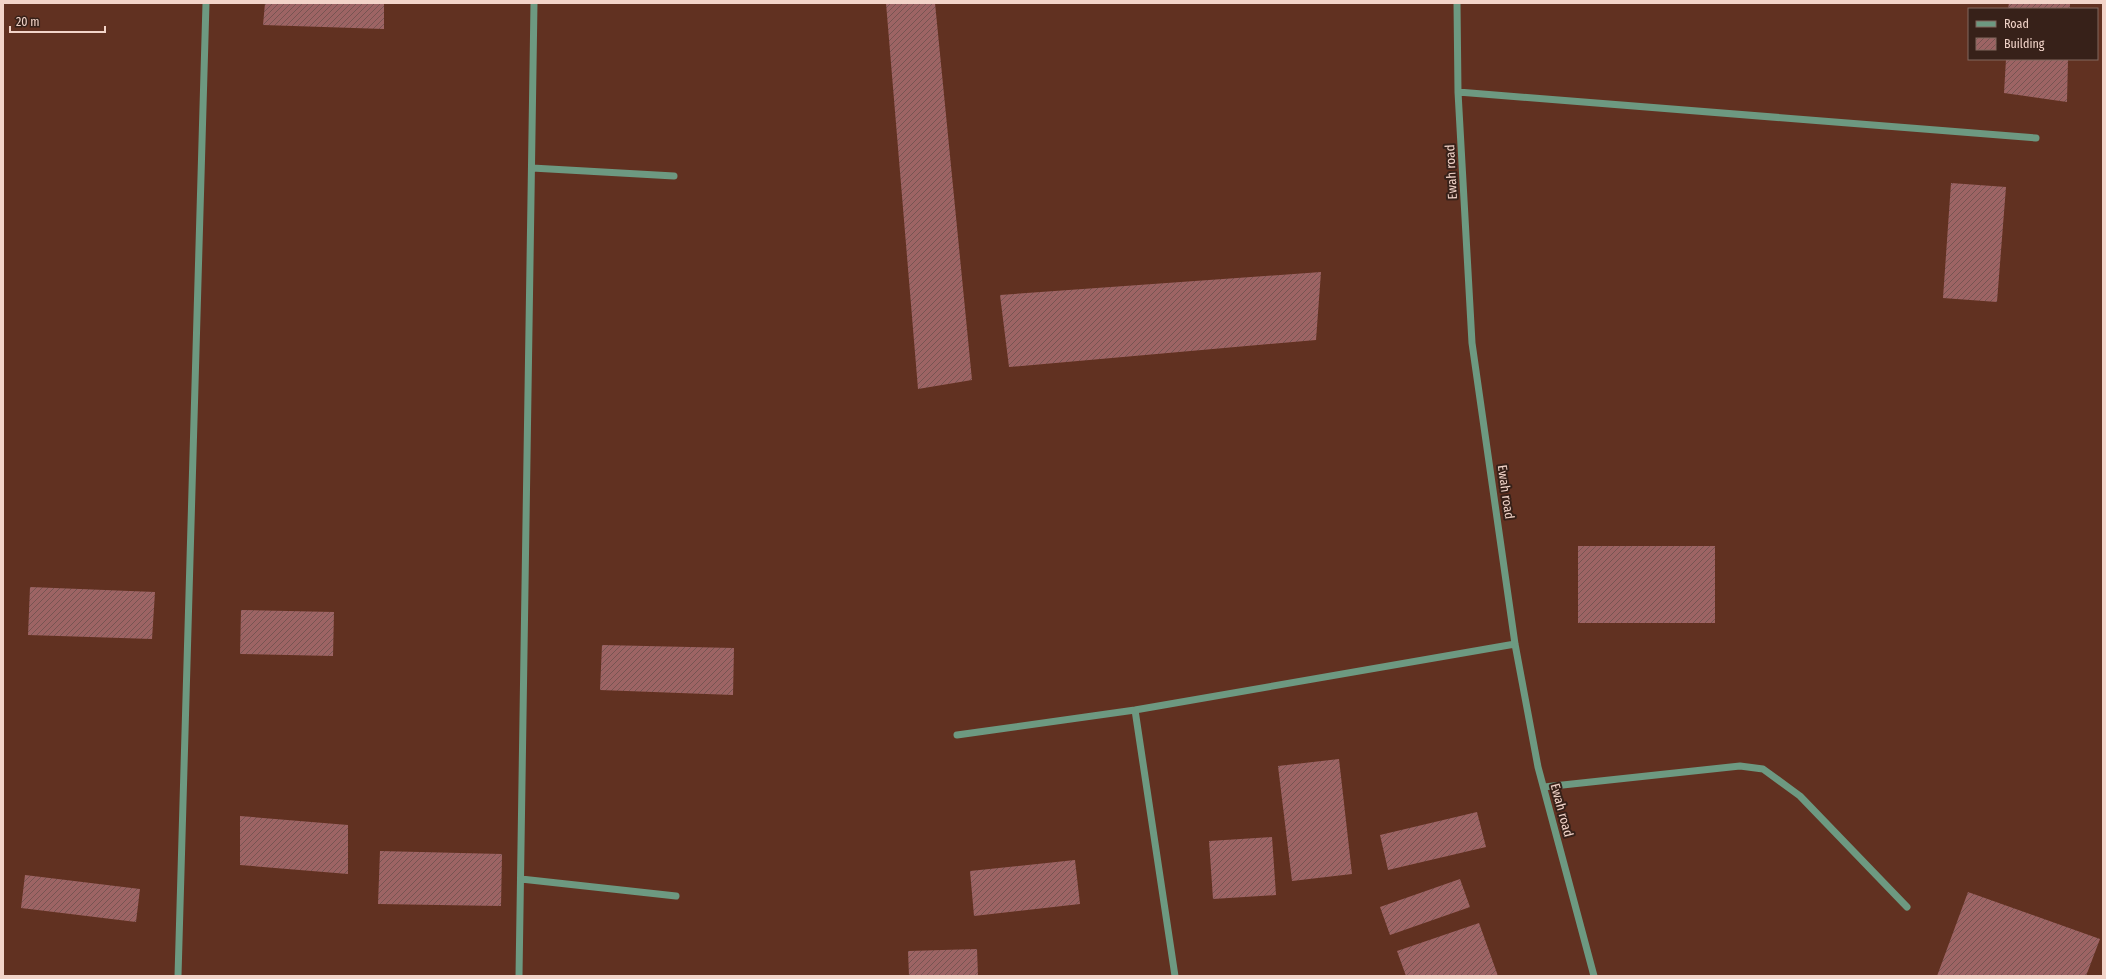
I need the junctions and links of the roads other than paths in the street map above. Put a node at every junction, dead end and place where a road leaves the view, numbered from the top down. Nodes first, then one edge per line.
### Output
1 (206, 3) edge
2 (534, 3) edge
3 (1457, 3) edge
4 (1458, 92) junction
5 (2036, 138) dead end
6 (532, 168) junction
7 (674, 176) dead end
8 (1515, 644) junction
9 (1135, 710) junction
10 (957, 735) dead end
11 (1544, 787) junction
12 (521, 879) junction
13 (676, 896) dead end
14 (1907, 907) dead end
15 (178, 976) edge
16 (519, 976) edge
17 (1175, 976) edge
18 (1594, 976) edge

1 - 15 street
2 - 6 street
3 - 4 street, Ewah road
4 - 5 street
4 - 8 street, Ewah road
6 - 7 street
6 - 12 street
8 - 9 street
8 - 11 street, Ewah road
9 - 10 street
9 - 17 street
11 - 14 street
11 - 18 street, Ewah road
12 - 13 street
12 - 16 street

